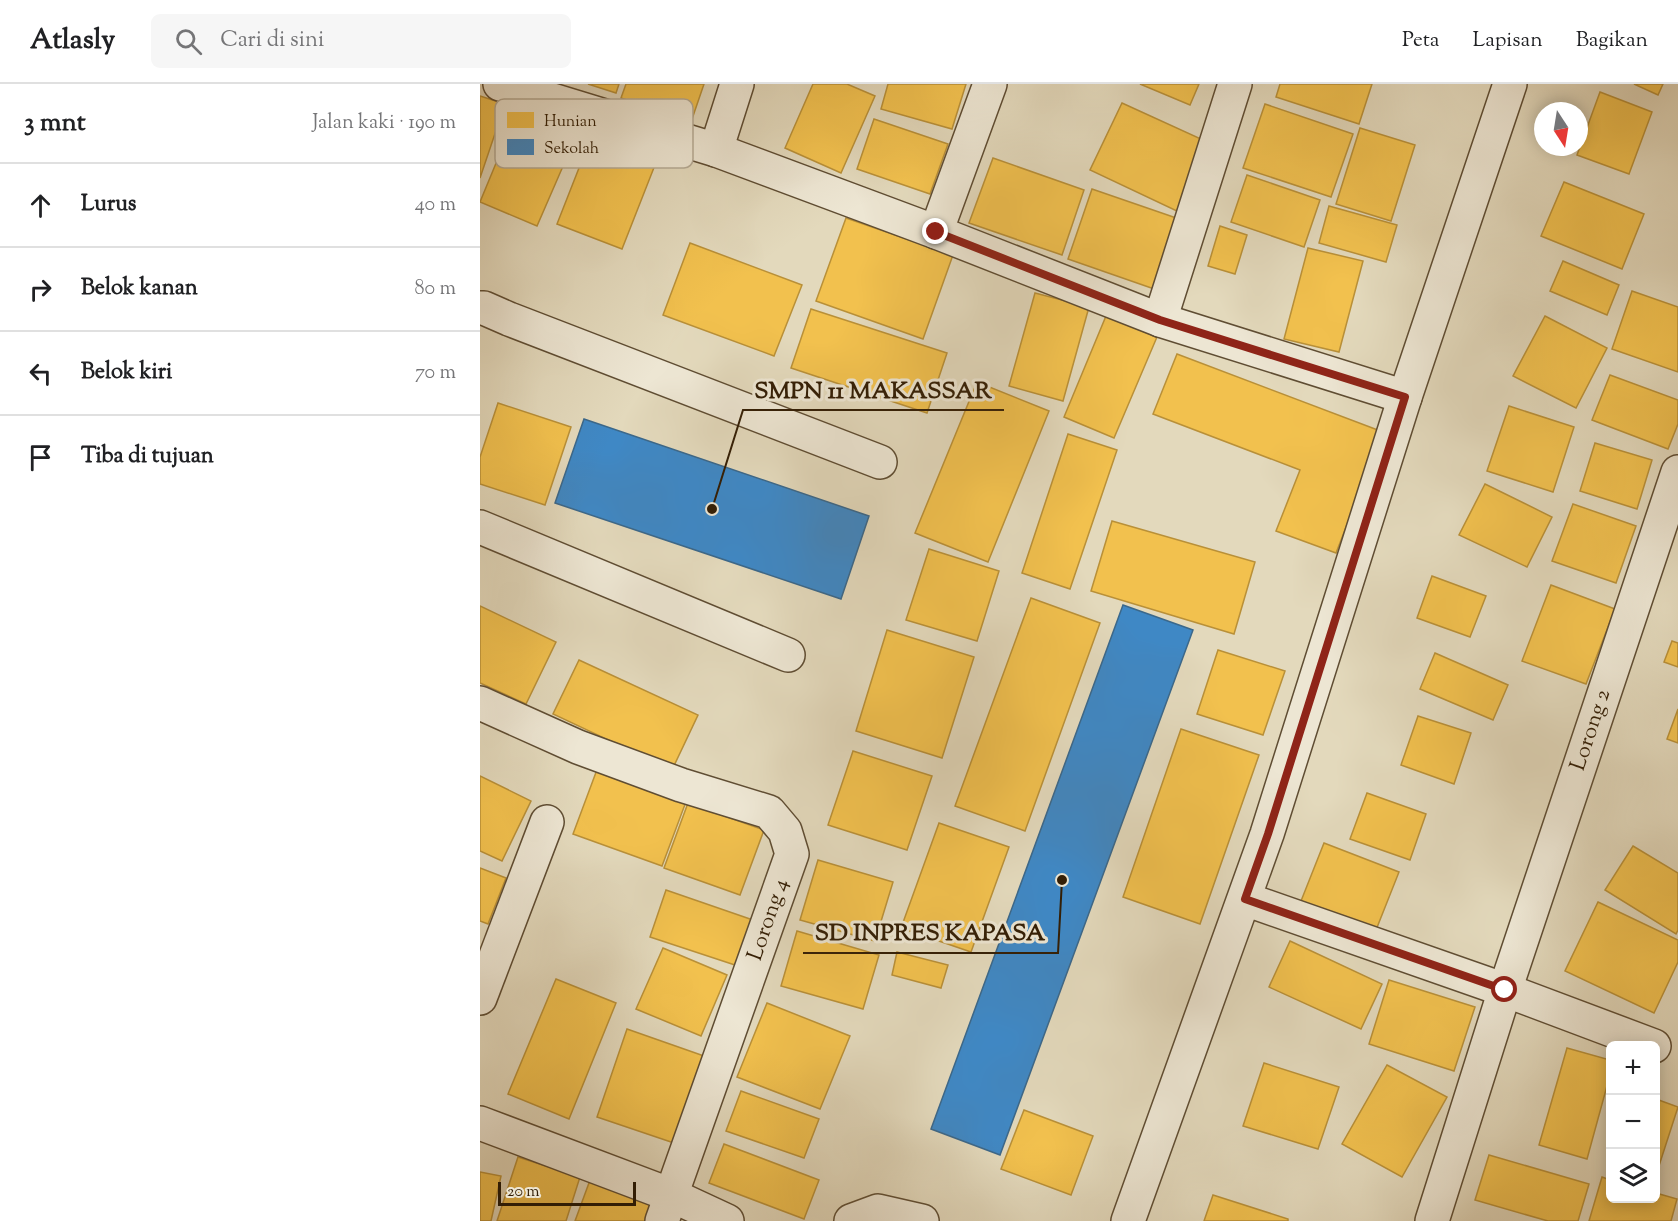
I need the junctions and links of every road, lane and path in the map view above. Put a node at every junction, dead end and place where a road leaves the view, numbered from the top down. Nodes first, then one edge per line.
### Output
1 (500, 84) edge
2 (737, 84) edge
3 (990, 84) edge
4 (1235, 84) edge
5 (1510, 84) edge
6 (549, 99) edge
7 (693, 143) edge
8 (716, 150) junction
9 (936, 232) junction
10 (480, 308) edge
11 (1160, 320) junction
12 (1405, 397) junction
13 (880, 462) dead end
14 (1678, 472) edge
15 (480, 527) edge
16 (788, 655) dead end
17 (480, 703) edge
18 (547, 822) dead end
19 (1245, 899) junction
20 (1505, 990) junction
21 (480, 998) edge
22 (1642, 1041) edge
23 (1660, 1048) edge
24 (1678, 1054) edge
25 (480, 1124) edge
26 (667, 1208) edge
27 (727, 1221) edge
28 (851, 1221) edge
29 (922, 1221) edge
30 (1128, 1221) edge
31 (1432, 1221) edge

1 - 6 street
2 - 8 street
3 - 9 street
4 - 11 street
5 - 12 street
7 - 8 street
8 - 9 street
9 - 11 street
10 - 13 street
11 - 12 street
12 - 19 street
14 - 20 street, Lorong 2
15 - 16 street
17 - 26 street, Lorong 4
18 - 21 street
19 - 20 street
19 - 30 street
20 - 22 street
20 - 31 street, Lorong 2
23 - 24 street
25 - 26 street
26 - 27 street
28 - 29 street

